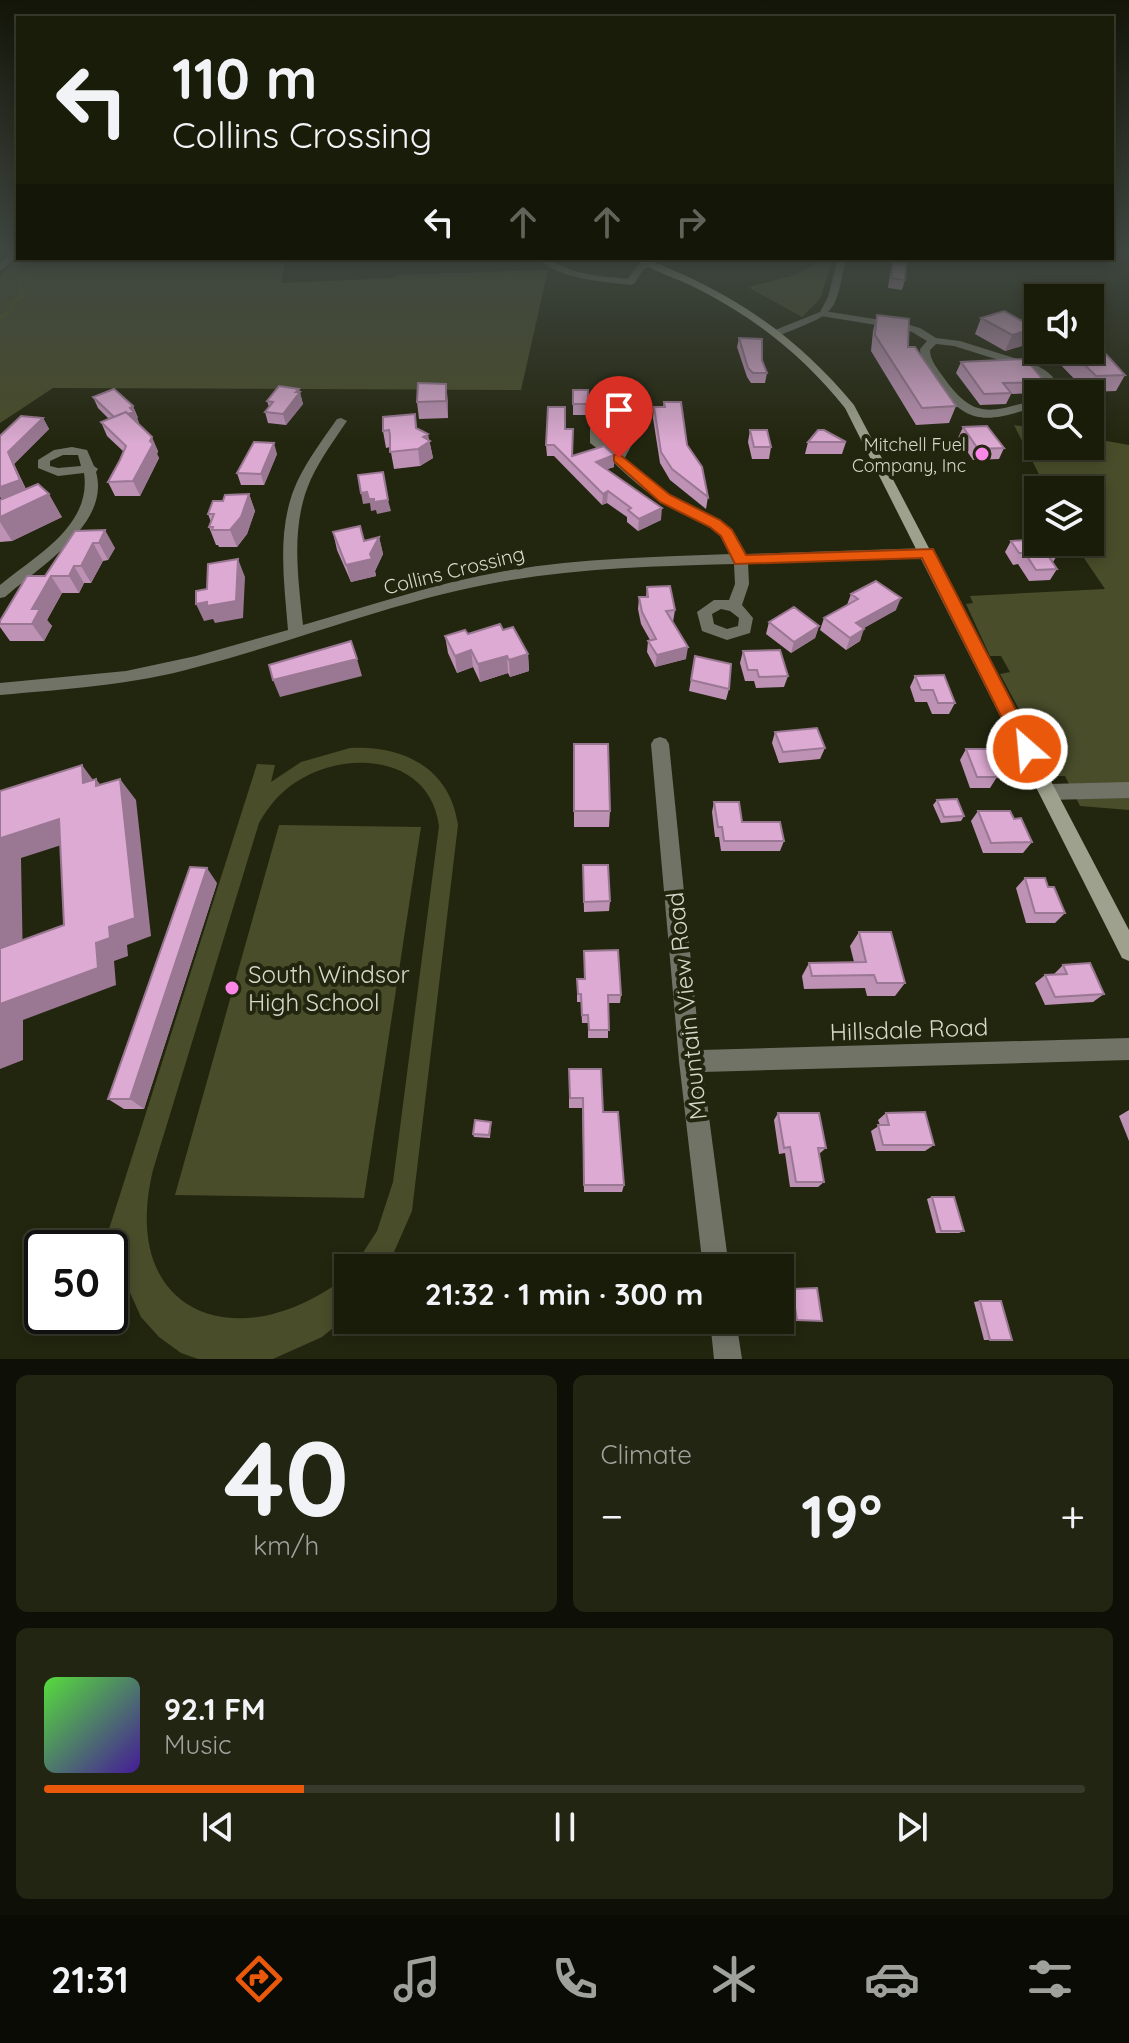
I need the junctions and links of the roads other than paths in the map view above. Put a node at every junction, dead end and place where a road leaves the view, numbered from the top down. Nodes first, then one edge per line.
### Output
1 (755, 317) edge
2 (818, 317) edge
3 (846, 317) edge
4 (779, 332) junction
5 (933, 341) junction
6 (1049, 380) edge
7 (1024, 407) edge
8 (341, 421) dead end
9 (619, 458) dead end
10 (92, 469) dead end
11 (927, 553) junction
12 (741, 561) junction
13 (0, 593) edge
14 (734, 606) dead end
15 (296, 634) junction
16 (0, 689) edge
17 (660, 744) dead end
18 (1129, 790) edge
19 (1048, 792) junction
20 (1129, 951) edge
21 (1129, 1049) edge
22 (690, 1061) junction
23 (714, 1254) edge
24 (725, 1334) edge
25 (728, 1359) edge

1 - 4 main road
2 - 4 street
3 - 5 street
4 - 11 main road
5 - 6 street
5 - 7 street
8 - 15 street
9 - 12 street
10 - 13 street
11 - 12 street, Collins Crossing
11 - 19 main road
12 - 14 street
12 - 15 street, Collins Crossing
15 - 16 street, Collins Crossing
17 - 22 street, Mountain View Road
18 - 19 street
19 - 20 main road
21 - 22 street, Hillsdale Road
22 - 23 street, Mountain View Road
24 - 25 street

